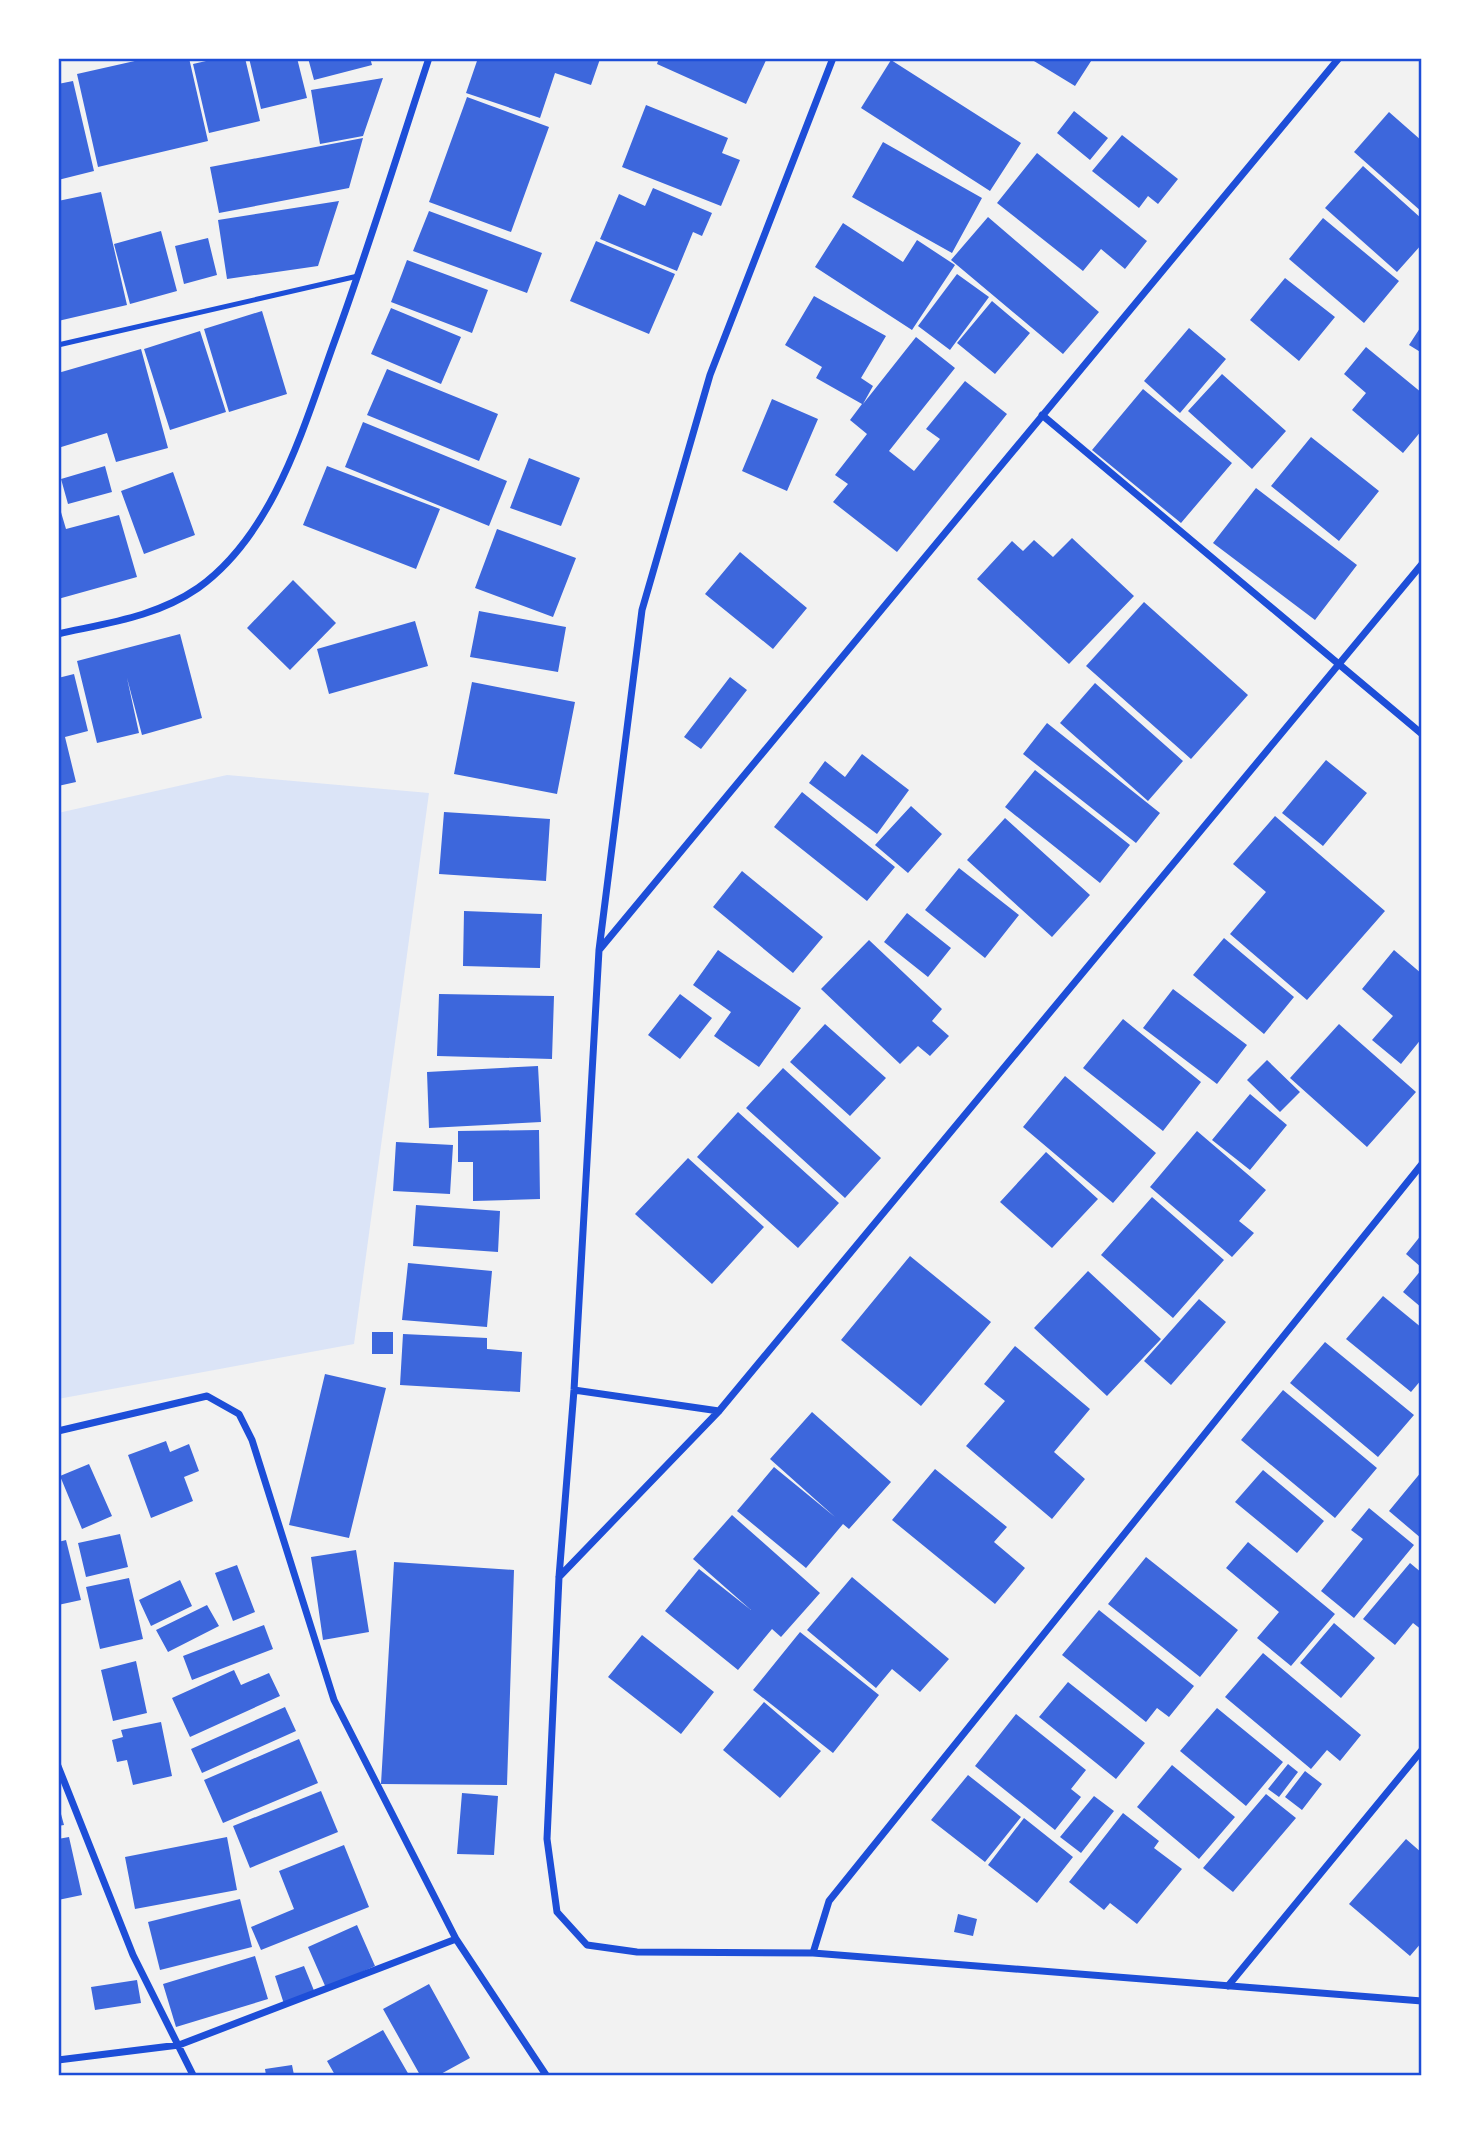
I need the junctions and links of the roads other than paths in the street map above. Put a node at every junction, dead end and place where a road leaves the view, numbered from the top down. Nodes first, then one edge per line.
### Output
1 (429, 58) edge
2 (834, 58) edge
3 (1339, 58) edge
4 (358, 276) junction
5 (58, 345) edge
6 (1042, 415) junction
7 (1422, 564) edge
8 (58, 634) edge
9 (1339, 664) junction
10 (1422, 734) edge
11 (599, 950) junction
12 (1422, 1164) edge
13 (574, 1390) junction
14 (719, 1410) junction
15 (58, 1431) edge
16 (559, 1577) junction
17 (1422, 1750) edge
18 (58, 1766) edge
19 (456, 1939) junction
20 (813, 1953) junction
21 (1228, 1986) junction
22 (1422, 2001) edge
23 (178, 2045) junction
24 (58, 2060) edge
25 (193, 2075) edge
26 (545, 2075) edge

1 - 4 street
2 - 11 street
3 - 6 street
4 - 5 lane
4 - 8 street
6 - 9 street
6 - 11 street
7 - 9 street
9 - 10 street
9 - 14 street
11 - 13 street
12 - 20 street
13 - 14 street
13 - 16 street
14 - 16 street
15 - 19 street
16 - 20 street
17 - 21 street
18 - 23 street
19 - 23 street
19 - 26 street
20 - 21 street
21 - 22 street
23 - 24 street
23 - 25 street

